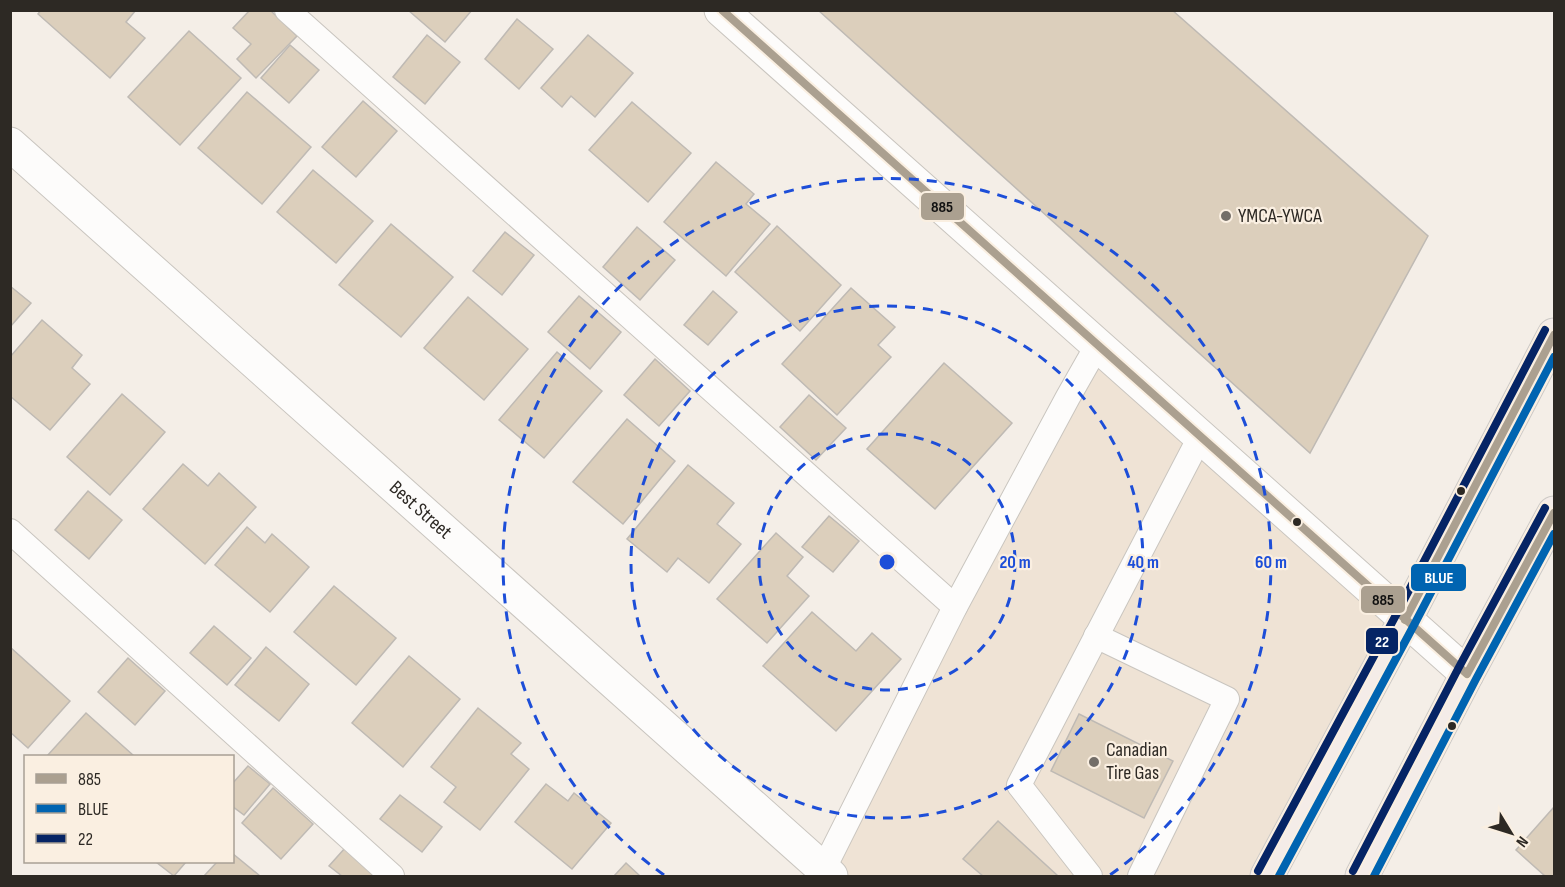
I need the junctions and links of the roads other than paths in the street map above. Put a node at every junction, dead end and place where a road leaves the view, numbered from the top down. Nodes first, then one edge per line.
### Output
1 (287, 10) edge
2 (721, 10) edge
3 (10, 144) edge
4 (1554, 335) edge
5 (1097, 346) junction
6 (1200, 437) junction
7 (1554, 513) edge
8 (10, 531) edge
9 (955, 608) junction
10 (1405, 620) junction
11 (1096, 636) junction
12 (1467, 674) junction
13 (825, 874) edge
14 (392, 876) edge
15 (1090, 876) edge
16 (1140, 876) edge
17 (1266, 876) edge
18 (1362, 876) edge

1 - 9 lane
2 - 5 street
3 - 13 street, Best Street
4 - 10 highway
5 - 6 street
5 - 9 lane
6 - 10 street
6 - 11 lane
7 - 12 highway
8 - 14 lane
9 - 13 lane
10 - 12 street
10 - 17 highway
11 - 15 lane
11 - 16 lane
12 - 18 highway

